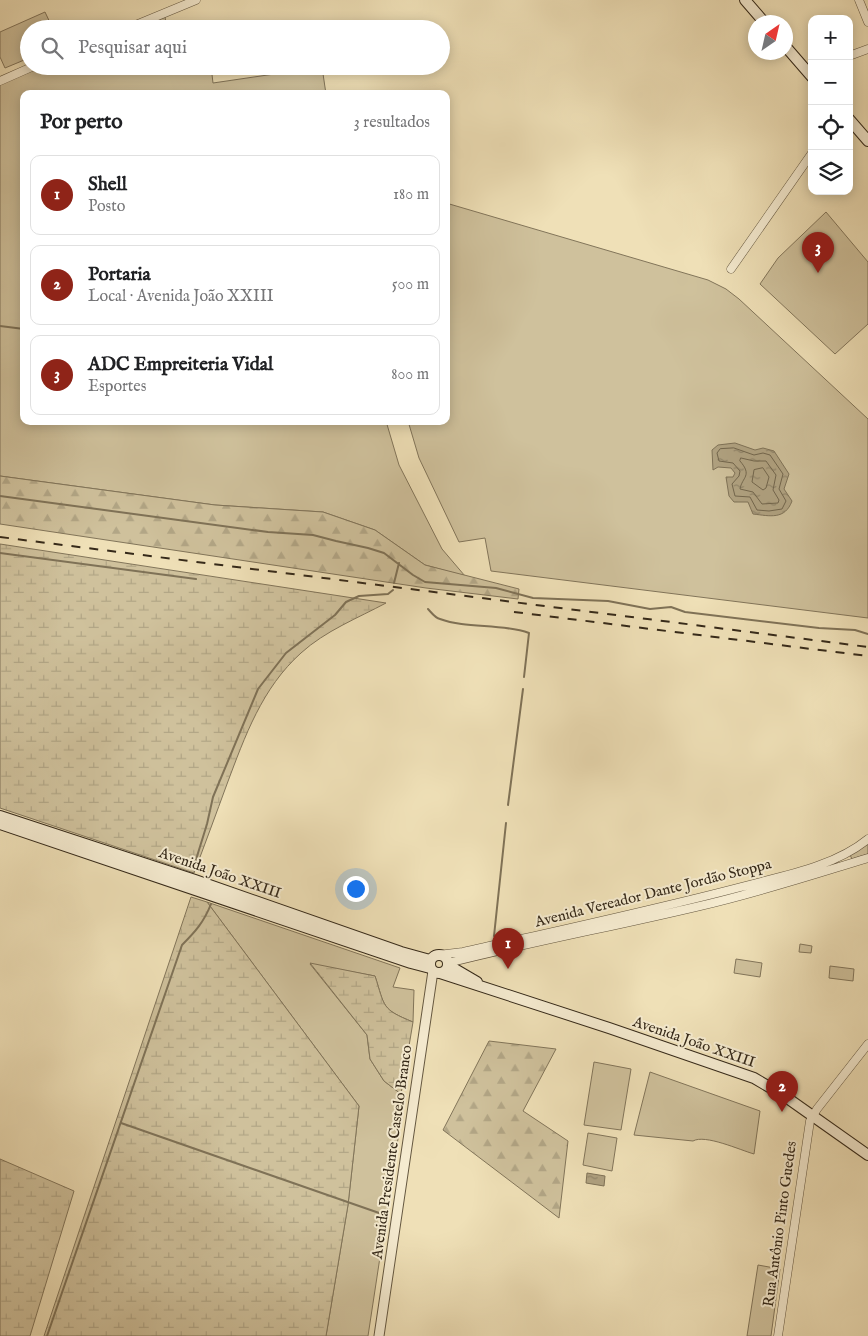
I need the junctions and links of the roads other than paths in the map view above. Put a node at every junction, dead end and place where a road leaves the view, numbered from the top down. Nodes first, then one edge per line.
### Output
1 (196, 0) edge
2 (745, 0) edge
3 (859, 0) edge
4 (758, 15) edge
5 (148, 20) edge
6 (868, 22) edge
7 (868, 49) edge
8 (793, 54) edge
9 (853, 55) edge
10 (808, 70) edge
11 (20, 72) edge
12 (0, 81) edge
13 (853, 123) edge
14 (868, 141) edge
15 (808, 159) edge
16 (731, 270) dead end
17 (0, 816) edge
18 (0, 824) edge
19 (868, 839) edge
20 (868, 858) edge
21 (448, 964) junction
22 (434, 966) junction
23 (493, 991) junction
24 (868, 1044) edge
25 (813, 1116) junction
26 (868, 1155) edge
27 (379, 1336) edge
28 (778, 1336) edge

1 - 5 street
2 - 4 main road
3 - 6 street
7 - 9 street
8 - 10 main road
11 - 12 street
13 - 14 main road
15 - 16 street
17 - 22 main road, Avenida João XXIII
18 - 22 main road, Avenida João XXIII
19 - 22 street, Avenida Vereador Dante Jordão Stoppa
20 - 21 street, Avenida Vereador Dante Jordão Stoppa
21 - 22 main road, Avenida João XXIII
21 - 23 main road, Avenida João XXIII
22 - 23 main road, Avenida João XXIII
22 - 27 street, Avenida Presidente Castelo Branco
23 - 25 main road, Avenida João XXIII
24 - 25 street
25 - 26 main road, Avenida João XXIII
25 - 28 street, Rua Antônio Pinto Guedes

